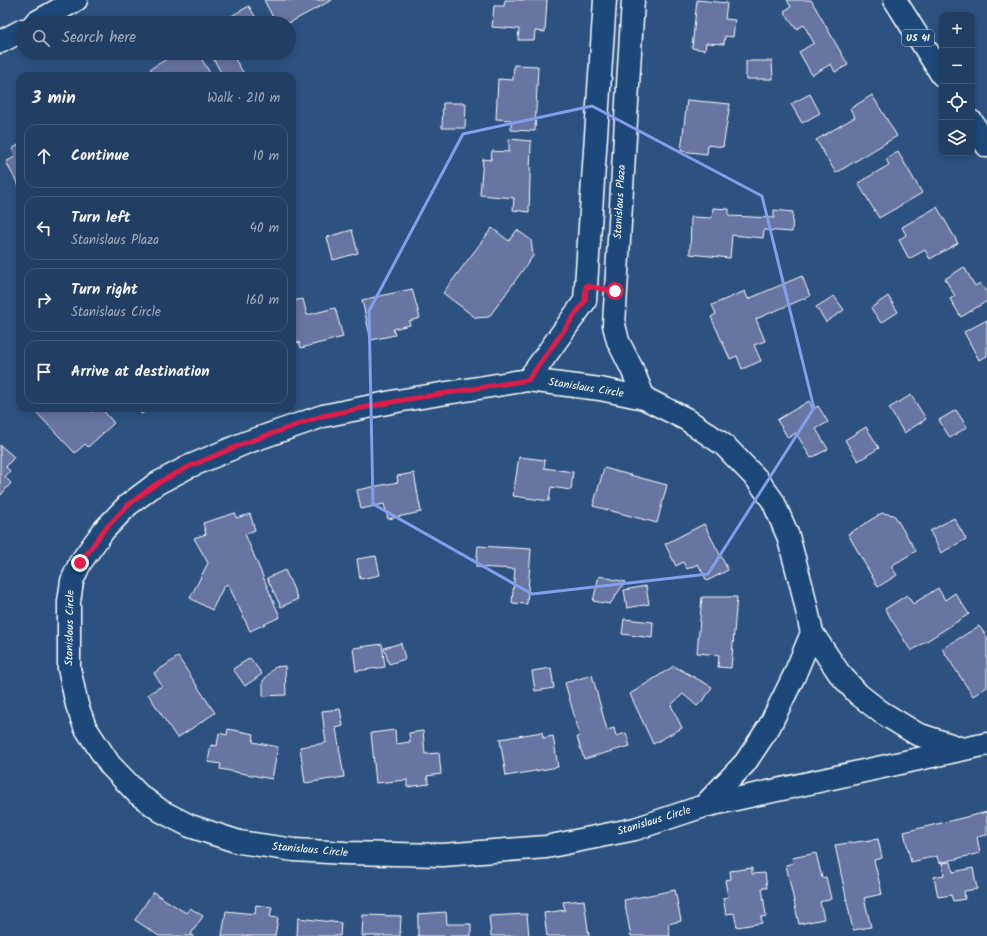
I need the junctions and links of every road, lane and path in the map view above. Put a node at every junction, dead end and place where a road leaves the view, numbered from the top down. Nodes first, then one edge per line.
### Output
1 (76, 0) edge
2 (894, 0) edge
3 (604, 5) edge
4 (632, 6) edge
5 (47, 16) edge
6 (939, 70) edge
7 (975, 127) edge
8 (987, 146) edge
9 (586, 286) junction
10 (615, 291) junction
11 (528, 380) junction
12 (644, 398) junction
13 (812, 633) junction
14 (987, 744) edge
15 (964, 749) junction
16 (704, 806) junction

1 - 5 street
2 - 6 street, US 41
3 - 4 street
3 - 9 street
4 - 10 street, Stanislaus Plaza
7 - 8 street
9 - 10 street
9 - 11 street
10 - 12 street, Stanislaus Plaza
11 - 12 street, Stanislaus Circle
11 - 16 street, Stanislaus Circle
12 - 13 street, Stanislaus Circle
13 - 15 street, Stanislaus Circle
13 - 16 street, Stanislaus Circle
14 - 15 street, Stanislaus Circle
15 - 16 street, Stanislaus Circle

